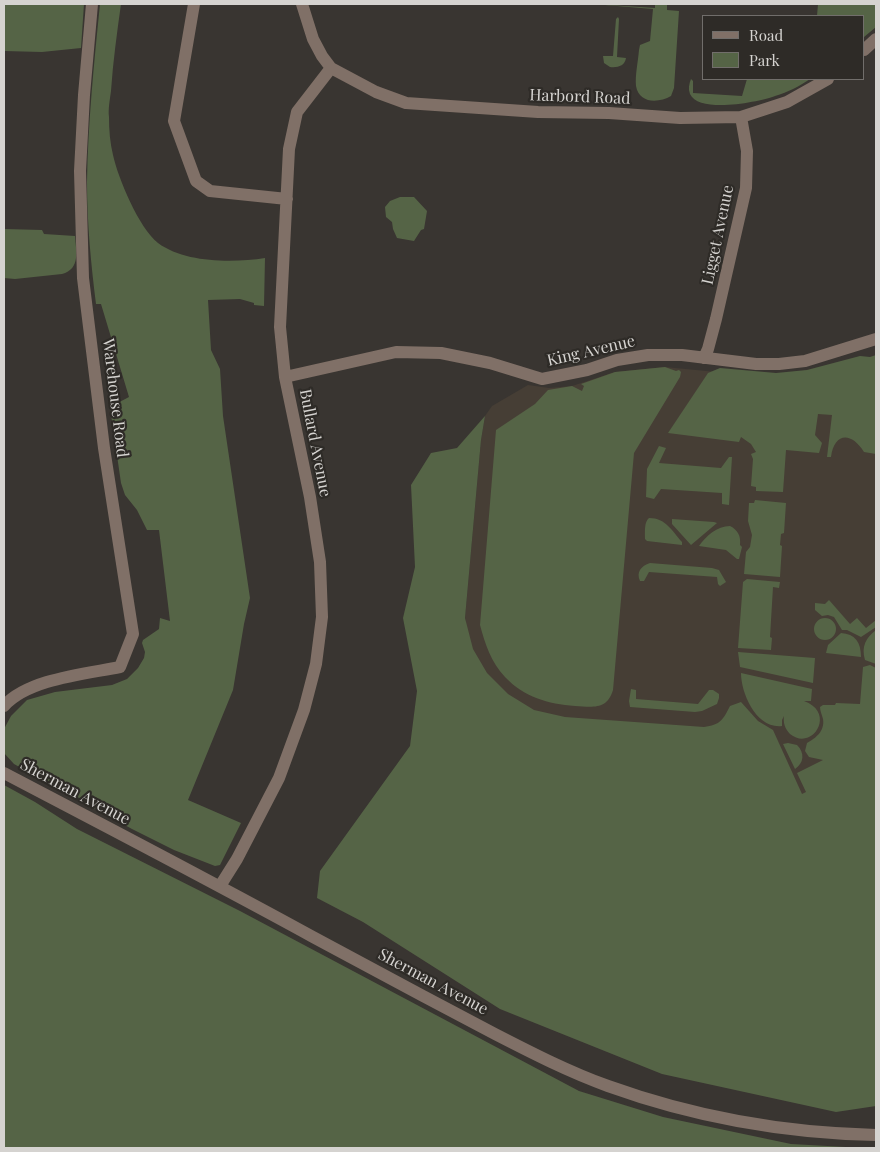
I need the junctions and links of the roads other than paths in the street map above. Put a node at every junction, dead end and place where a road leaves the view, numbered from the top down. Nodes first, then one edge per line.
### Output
1 (92, 4) edge
2 (194, 4) edge
3 (302, 4) edge
4 (876, 39) edge
5 (865, 49) edge
6 (331, 68) junction
7 (826, 80) edge
8 (740, 117) junction
9 (288, 199) junction
10 (876, 339) edge
11 (704, 358) junction
12 (285, 376) junction
13 (4, 706) edge
14 (4, 773) edge
15 (220, 886) junction
16 (876, 1135) edge

1 - 13 street, Warehouse Road
2 - 9 street
3 - 6 street
4 - 5 street
6 - 8 street, Harbord Road
6 - 9 street, Bullard Avenue
7 - 8 street, Harbord Road
8 - 11 street, Ligget Avenue
9 - 12 street, Bullard Avenue
10 - 11 street, King Avenue
11 - 12 street, King Avenue
12 - 15 street, Bullard Avenue
14 - 15 street, Sherman Avenue
15 - 16 street, Sherman Avenue

